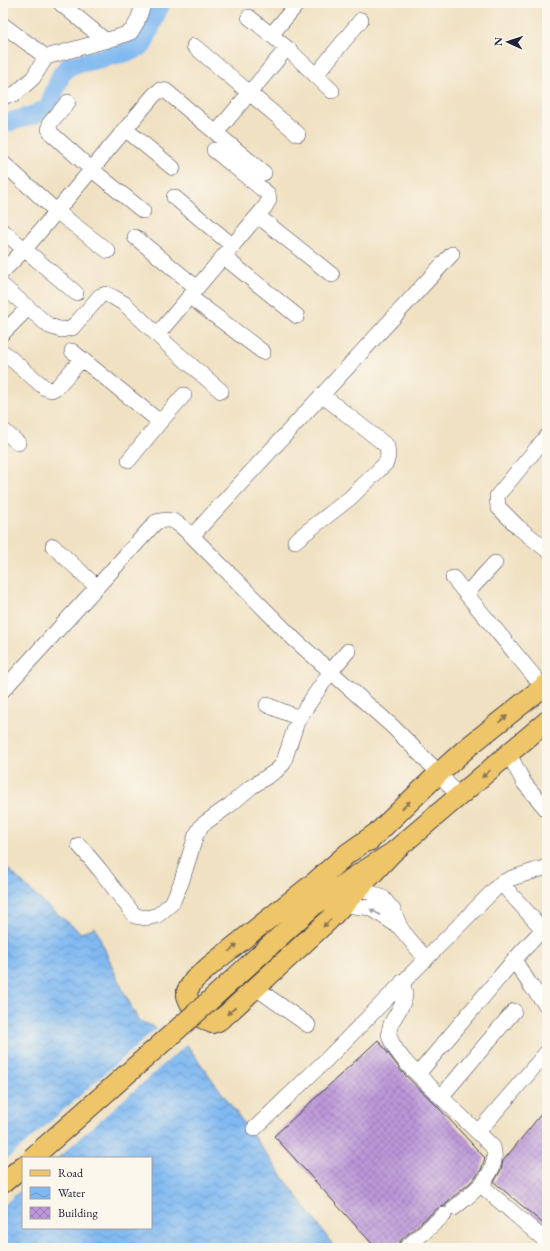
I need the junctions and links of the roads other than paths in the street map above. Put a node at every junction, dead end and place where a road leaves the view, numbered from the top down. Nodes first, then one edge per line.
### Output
1 (60, 3) edge
2 (144, 3) edge
3 (298, 3) edge
4 (249, 17) dead end
5 (361, 20) dead end
6 (3, 24) edge
7 (271, 35) junction
8 (106, 40) junction
9 (194, 46) dead end
10 (287, 48) junction
11 (46, 57) junction
12 (316, 75) junction
13 (332, 91) dead end
14 (250, 93) junction
15 (4, 95) edge
16 (68, 102) dead end
17 (125, 129) junction
18 (216, 133) junction
19 (298, 134) dead end
20 (214, 150) dead end
21 (3, 163) edge
22 (173, 168) dead end
23 (91, 169) junction
24 (264, 173) dead end
25 (174, 197) dead end
26 (56, 211) junction
27 (143, 211) dead end
28 (258, 216) junction
29 (3, 231) edge
30 (135, 237) dead end
31 (25, 249) junction
32 (108, 251) dead end
33 (228, 251) junction
34 (452, 254) dead end
35 (3, 271) edge
36 (332, 275) dead end
37 (3, 286) edge
38 (194, 292) junction
39 (76, 293) dead end
40 (24, 304) junction
41 (297, 316) dead end
42 (3, 320) edge
43 (3, 333) edge
44 (158, 335) junction
45 (3, 352) edge
46 (263, 352) dead end
47 (221, 391) dead end
48 (184, 395) dead end
49 (322, 395) junction
50 (160, 422) junction
51 (3, 430) edge
52 (547, 436) edge
53 (18, 443) dead end
54 (129, 460) dead end
55 (192, 536) junction
56 (295, 541) dead end
57 (53, 546) dead end
58 (547, 550) edge
59 (495, 563) dead end
60 (453, 578) dead end
61 (97, 587) junction
62 (466, 594) junction
63 (348, 651) dead end
64 (331, 671) junction
65 (545, 686) edge
66 (3, 690) edge
67 (267, 705) dead end
68 (299, 718) junction
69 (547, 721) edge
70 (509, 754) junction
71 (439, 773) junction
72 (459, 797) junction
73 (547, 810) edge
74 (378, 832) junction
75 (79, 845) dead end
76 (392, 853) junction
77 (547, 867) edge
78 (501, 883) junction
79 (360, 888) junction
80 (344, 904) junction
81 (313, 906) junction
82 (402, 929) junction
83 (545, 931) edge
84 (426, 959) junction
85 (514, 960) junction
86 (402, 982) junction
87 (256, 988) junction
88 (544, 996) edge
89 (514, 1011) dead end
90 (308, 1025) dead end
91 (547, 1052) edge
92 (418, 1074) junction
93 (441, 1097) junction
94 (254, 1129) dead end
95 (478, 1132) junction
96 (33, 1157) edge
97 (22, 1167) edge
98 (3, 1183) edge
99 (481, 1185) junction
100 (547, 1242) edge
101 (406, 1248) edge

1 - 8 street
2 - 8 street
3 - 7 street
4 - 7 street
5 - 12 street
6 - 11 street
7 - 10 street
8 - 11 street
9 - 14 street
10 - 12 street
10 - 14 street
11 - 15 street
12 - 13 street
14 - 18 street
14 - 19 street
16 - 23 street
17 - 18 street
17 - 22 street
17 - 23 street
18 - 24 street
20 - 28 street
21 - 26 street
23 - 26 street
23 - 27 street
25 - 33 street
26 - 31 street
26 - 32 street
28 - 33 street
28 - 36 street
29 - 31 street
30 - 38 street
31 - 35 street
31 - 39 street
33 - 38 street
33 - 41 street
34 - 49 street
37 - 40 street
38 - 44 street
38 - 46 street
40 - 42 street
40 - 43 street
40 - 44 street
44 - 47 street
45 - 50 street
48 - 50 street
49 - 55 street
49 - 56 street
50 - 54 street
51 - 53 street
52 - 58 street
55 - 61 street
55 - 64 street
57 - 61 street
59 - 62 street
60 - 62 street
61 - 66 street
62 - 65 street
63 - 64 street
64 - 68 street
64 - 71 street
71 -> 65 main road
67 - 68 street
68 - 75 street
69 - 70 main road
70 -> 72 main road
70 - 73 street
71 - 72 street
74 -> 71 main road
72 - 76 main road
74 - 81 main road
87 -> 74 main road
76 - 79 main road
76 - 81 main road
77 - 78 street
78 - 83 street
78 - 84 street
79 - 80 main road
79 - 82 street
82 -> 80 street
80 -> 87 main road
81 - 96 main road, bridge
82 - 84 street
83 - 85 street
84 - 86 street
85 - 88 street
85 - 92 street
86 - 92 street
86 - 94 street
87 - 90 street
89 - 93 street
91 - 95 street
92 - 93 street
93 - 95 street
95 - 99 street
97 - 98 main road
99 - 100 street
99 - 101 street

